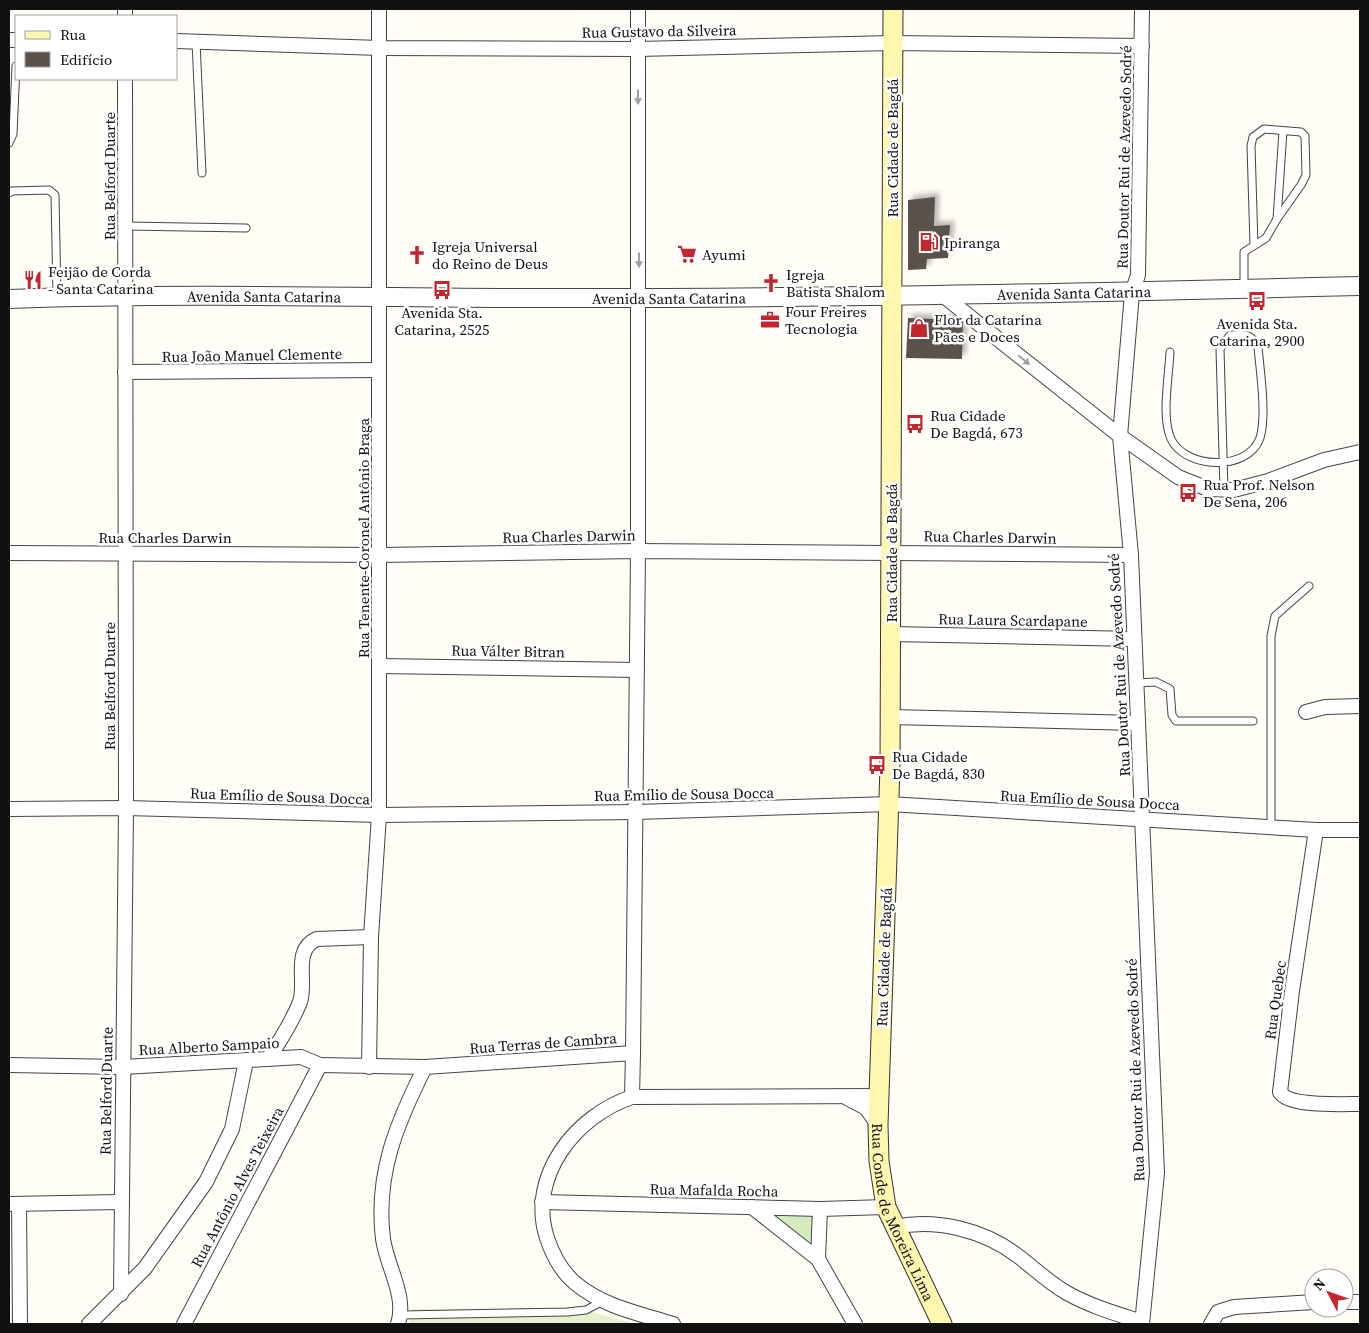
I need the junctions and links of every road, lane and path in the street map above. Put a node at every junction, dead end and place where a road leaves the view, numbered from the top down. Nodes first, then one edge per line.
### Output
1 (379, 9) edge
2 (638, 9) edge
3 (893, 9) edge
4 (1142, 9) edge
5 (178, 41) edge
6 (196, 42) junction
7 (893, 43) junction
8 (1142, 46) junction
9 (380, 48) junction
10 (638, 48) junction
11 (15, 80) edge
12 (125, 80) edge
13 (1283, 132) junction
14 (9, 143) edge
15 (202, 173) dead end
16 (9, 193) edge
17 (1277, 219) junction
18 (125, 226) junction
19 (246, 228) dead end
20 (1254, 245) junction
21 (1360, 286) edge
22 (1244, 289) junction
23 (1132, 294) junction
24 (639, 296) junction
25 (945, 296) junction
26 (57, 297) junction
27 (126, 297) junction
28 (378, 297) junction
29 (892, 297) junction
30 (9, 299) edge
31 (1170, 352) dead end
32 (378, 370) junction
33 (125, 372) junction
34 (1120, 436) junction
35 (1360, 452) edge
36 (1222, 464) junction
37 (1224, 490) junction
38 (638, 551) junction
39 (892, 552) junction
40 (9, 553) edge
41 (124, 553) junction
42 (379, 555) junction
43 (1131, 556) junction
44 (1309, 586) dead end
45 (891, 634) junction
46 (1134, 639) junction
47 (380, 666) junction
48 (636, 670) junction
49 (1135, 683) junction
50 (1360, 706) edge
51 (1306, 712) dead end
52 (890, 717) junction
53 (1254, 721) dead end
54 (1137, 723) junction
55 (889, 804) junction
56 (126, 808) junction
57 (9, 809) edge
58 (636, 812) junction
59 (380, 815) junction
60 (1142, 819) junction
61 (1271, 827) junction
62 (1316, 830) junction
63 (1360, 830) edge
64 (371, 937) junction
65 (633, 1053) junction
66 (268, 1059) junction
67 (246, 1060) junction
68 (9, 1064) edge
69 (320, 1065) junction
70 (123, 1067) junction
71 (369, 1067) junction
72 (425, 1067) junction
73 (844, 1096) junction
74 (880, 1096) junction
75 (632, 1097) junction
76 (1360, 1104) edge
77 (878, 1125) junction
78 (120, 1202) junction
79 (542, 1202) junction
80 (14, 1204) edge
81 (752, 1206) junction
82 (886, 1206) junction
83 (820, 1209) junction
84 (895, 1228) junction
85 (818, 1259) junction
86 (121, 1294) junction
87 (601, 1302) junction
88 (1304, 1303) edge
89 (399, 1320) edge
90 (1142, 1323) edge
91 (20, 1324) edge
92 (90, 1324) edge
93 (184, 1324) edge
94 (672, 1324) edge
95 (855, 1324) edge
96 (942, 1324) edge
97 (1211, 1324) edge

1 - 9 street, Rua Tenente-Coronel Antônio Braga
2 - 10 street
3 - 7 main road, Rua Cidade de Bagdá
4 - 8 street, Rua Doutor Rui de Azevedo Sodré
5 - 6 street, Rua Gustavo da Silveira
6 - 9 street, Rua Gustavo da Silveira
6 - 15 lane
7 - 8 street, Rua Gustavo da Silveira
7 - 10 street, Rua Gustavo da Silveira
7 - 29 main road, Rua Cidade de Bagdá
8 - 23 street, Rua Doutor Rui de Azevedo Sodré
9 - 10 street, Rua Gustavo da Silveira
9 - 28 street, Rua Tenente-Coronel Antônio Braga
10 -> 24 street
11 - 14 lane
12 - 18 street, Rua Belford Duarte
13 - 17 lane
13 - 17 lane
13 - 20 lane
16 - 26 lane
17 - 20 lane
18 - 19 lane
18 - 27 street, Rua Belford Duarte
20 - 22 lane
21 - 22 street, Avenida Santa Catarina
22 - 23 street, Avenida Santa Catarina
23 - 25 street, Avenida Santa Catarina
23 - 34 street, Rua Doutor Rui de Azevedo Sodré
24 - 28 street, Avenida Santa Catarina
24 - 29 street, Avenida Santa Catarina
24 - 38 street
25 - 29 street, Avenida Santa Catarina
25 -> 34 street
26 - 27 street, Avenida Santa Catarina
26 - 30 street, Avenida Santa Catarina
27 - 28 street, Avenida Santa Catarina
27 - 33 street, Rua Belford Duarte
28 - 32 street, Rua Tenente-Coronel Antônio Braga
29 - 39 main road, Rua Cidade de Bagdá
31 - 36 lane
32 - 33 street, Rua João Manuel Clemente
32 - 42 street, Rua Tenente-Coronel Antônio Braga
33 - 41 street, Rua Belford Duarte
34 - 37 street
34 - 43 street, Rua Doutor Rui de Azevedo Sodré
35 - 37 street
36 - 36 lane
36 - 37 lane
38 - 39 street, Rua Charles Darwin
38 - 42 street, Rua Charles Darwin
38 - 48 street
39 - 43 street, Rua Charles Darwin
39 - 45 main road, Rua Cidade de Bagdá
40 - 41 street, Rua Charles Darwin
41 - 42 street, Rua Charles Darwin
41 - 56 street, Rua Belford Duarte
42 - 47 street, Rua Tenente-Coronel Antônio Braga
43 - 46 street, Rua Doutor Rui de Azevedo Sodré
44 - 61 lane
45 - 46 street, Rua Laura Scardapane
45 - 52 main road, Rua Cidade de Bagdá
46 - 49 street, Rua Doutor Rui de Azevedo Sodré
47 - 48 street, Rua Válter Bitran
47 - 59 street, Rua Tenente-Coronel Antônio Braga
48 - 58 street
49 - 53 lane
49 - 54 street, Rua Doutor Rui de Azevedo Sodré
50 - 51 street
52 - 54 street
52 - 55 main road, Rua Cidade de Bagdá
54 - 60 street, Rua Doutor Rui de Azevedo Sodré
55 - 58 street, Rua Emílio de Sousa Docca
55 - 60 street, Rua Emílio de Sousa Docca
55 - 74 main road, Rua Cidade de Bagdá
56 - 57 street, Rua Emílio de Sousa Docca
56 - 59 street, Rua Emílio de Sousa Docca
56 - 70 street, Rua Belford Duarte
58 - 59 street, Rua Emílio de Sousa Docca
58 - 65 street
59 - 64 street, Rua Tenente-Coronel Antônio Braga
60 - 61 street, Rua Emílio de Sousa Docca
60 - 90 street, Rua Doutor Rui de Azevedo Sodré
61 - 62 street, Rua Emílio de Sousa Docca
62 - 63 street, Rua Emílio de Sousa Docca
62 - 76 street, Rua Quebec
64 - 66 street
64 - 71 street, Rua Tenente-Coronel Antônio Braga
65 - 72 street, Rua Terras de Cambra
65 - 75 street, Rua Terras de Cambra
66 - 67 street, Rua Alberto Sampaio
66 - 69 street, Rua Alberto Sampaio
67 - 70 street, Rua Alberto Sampaio
67 - 86 street
68 - 70 street, Rua Alberto Sampaio
69 - 71 street, Rua Terras de Cambra
69 - 93 street, Rua Antônio Alves Teixeira
70 - 78 street, Rua Belford Duarte
71 - 72 street, Rua Terras de Cambra
72 - 89 street
73 - 74 street
73 - 75 street
73 - 77 street
74 - 77 main road, Rua Conde de Moreira Lima
75 - 79 street
77 - 82 main road, Rua Conde de Moreira Lima
78 - 80 street
78 - 86 street, Rua Belford Duarte
79 - 81 street, Rua Mafalda Rocha
79 - 87 street
80 - 91 street
81 - 83 street, Rua Mafalda Rocha
81 - 85 street
82 - 83 street, Rua Mafalda Rocha
82 - 84 main road, Rua Conde de Moreira Lima
83 - 85 street
84 - 90 street
84 - 96 main road, Rua Conde de Moreira Lima
85 - 95 street
86 - 92 street
87 - 89 lane
87 - 94 street
88 - 97 street

